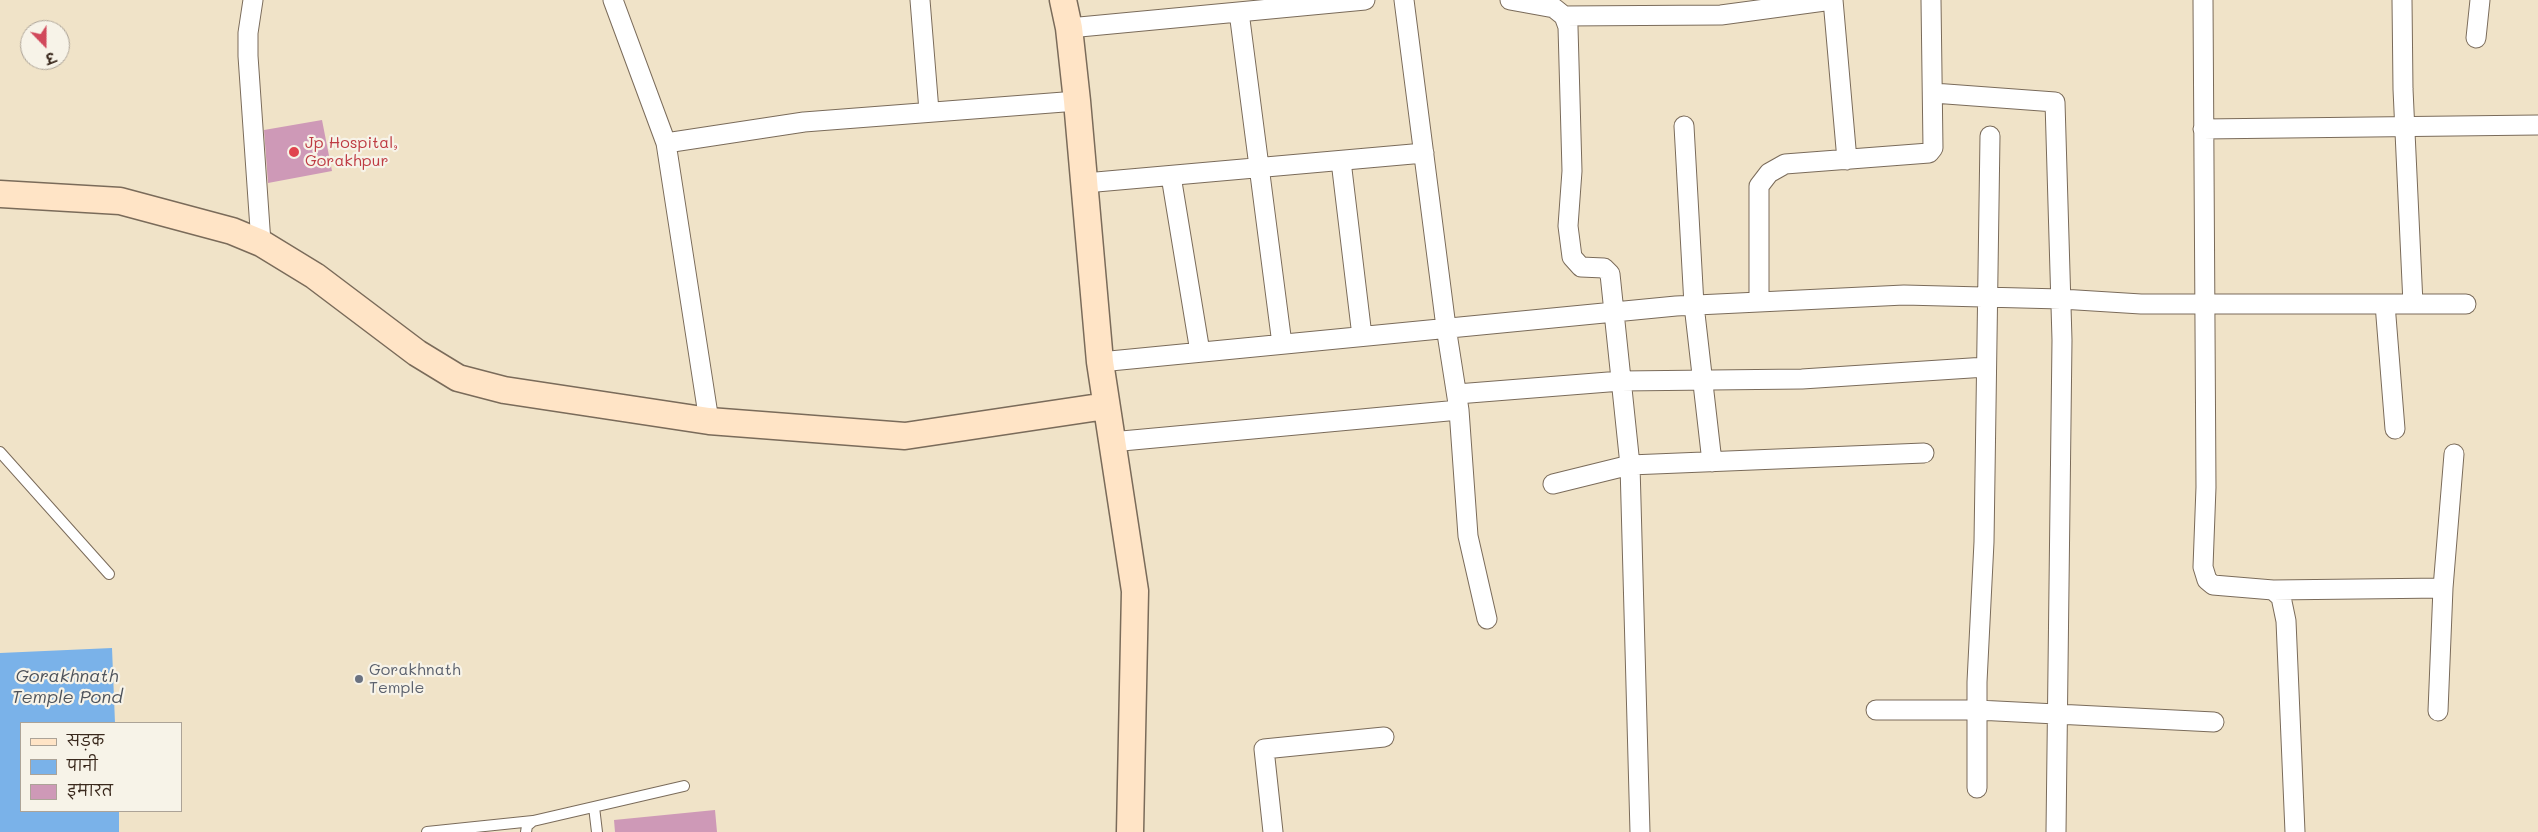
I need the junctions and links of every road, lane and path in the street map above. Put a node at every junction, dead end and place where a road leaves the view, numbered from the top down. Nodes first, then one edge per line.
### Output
1 (253, 0) edge
2 (612, 0) edge
3 (920, 0) edge
4 (1063, 0) edge
5 (1364, 0) edge
6 (1404, 0) edge
7 (1510, 0) edge
8 (1832, 0) edge
9 (1931, 0) edge
10 (2202, 0) edge
11 (2402, 0) edge
12 (2480, 0) edge
13 (1341, 1) edge
14 (1239, 12) junction
15 (1564, 16) junction
16 (1069, 28) junction
17 (2476, 38) dead end
18 (1933, 93) junction
19 (1077, 101) junction
20 (929, 111) junction
21 (2538, 124) edge
22 (1684, 126) dead end
23 (2405, 126) junction
24 (2203, 129) junction
25 (1990, 136) dead end
26 (666, 143) junction
27 (1424, 153) junction
28 (1847, 160) junction
29 (1341, 162) junction
30 (1259, 169) junction
31 (1171, 176) junction
32 (1085, 183) junction
33 (0, 194) edge
34 (261, 243) junction
35 (1986, 297) junction
36 (2061, 300) junction
37 (1759, 302) junction
38 (2205, 304) junction
39 (2385, 304) junction
40 (2413, 304) junction
41 (2466, 304) dead end
42 (1694, 306) junction
43 (1614, 312) junction
44 (1446, 327) junction
45 (1362, 336) junction
46 (1282, 344) junction
47 (1200, 352) junction
48 (1100, 362) junction
49 (1986, 367) junction
50 (1621, 381) junction
51 (1702, 381) junction
52 (1458, 402) junction
53 (1106, 406) junction
54 (710, 421) junction
55 (2395, 430) dead end
56 (1111, 442) junction
57 (0, 452) edge
58 (1924, 453) dead end
59 (2454, 454) dead end
60 (1712, 462) junction
61 (1630, 465) junction
62 (1553, 484) dead end
63 (109, 574) dead end
64 (2443, 588) junction
65 (2273, 590) junction
66 (1487, 619) dead end
67 (1876, 710) dead end
68 (1977, 710) junction
69 (2438, 711) dead end
70 (2057, 714) junction
71 (2214, 722) dead end
72 (1384, 737) dead end
73 (684, 786) dead end
74 (1977, 788) dead end
75 (594, 807) junction
76 (533, 821) junction
77 (427, 832) edge
78 (526, 832) edge
79 (597, 832) edge
80 (1130, 832) edge
81 (1273, 832) edge
82 (1640, 832) edge
83 (2056, 832) edge
84 (2295, 832) edge

1 - 34 street
2 - 26 street
3 - 20 street
4 - 16 street
5 - 13 street
6 - 27 street
7 - 15 street
8 - 15 street
8 - 28 street
9 - 18 street
10 - 24 street
11 - 23 street
12 - 17 street
13 - 14 street
14 - 16 street
14 - 30 street
15 - 43 street
16 - 19 street
18 - 28 street
18 - 36 street
19 - 20 street
19 - 32 street
20 - 26 street
21 - 23 street
22 - 42 street
23 - 24 street
23 - 40 street
24 - 38 street
25 - 35 street
26 - 54 street
27 - 29 street
27 - 44 street
28 - 37 street
29 - 30 street
29 - 45 street
30 - 31 street
30 - 46 street
31 - 32 street
31 - 47 street
32 - 48 street
33 - 34 street
34 - 54 street
35 - 36 street
35 - 37 street
35 - 49 street
36 - 38 street
36 - 70 street
37 - 42 street
38 - 39 street
38 - 65 street
39 - 40 street
39 - 55 street
40 - 41 street
42 - 43 street
42 - 51 street
43 - 44 street
43 - 50 street
44 - 45 street
44 - 52 street
45 - 46 street
46 - 47 street
47 - 48 street
48 - 53 street
49 - 51 street
49 - 68 street
50 - 51 street
50 - 52 street
50 - 61 street
51 - 60 street
52 - 56 street
52 - 66 street
53 - 54 street
53 - 56 street
56 - 80 street
57 - 63 lane
58 - 60 street
59 - 64 street
60 - 61 street
61 - 62 street
61 - 82 street
64 - 65 street
64 - 69 street
65 - 84 street
67 - 68 street
68 - 70 street
68 - 74 street
70 - 71 street
70 - 83 street
72 - 81 street
73 - 75 lane
75 - 76 lane
75 - 79 lane
76 - 77 lane
76 - 78 lane

